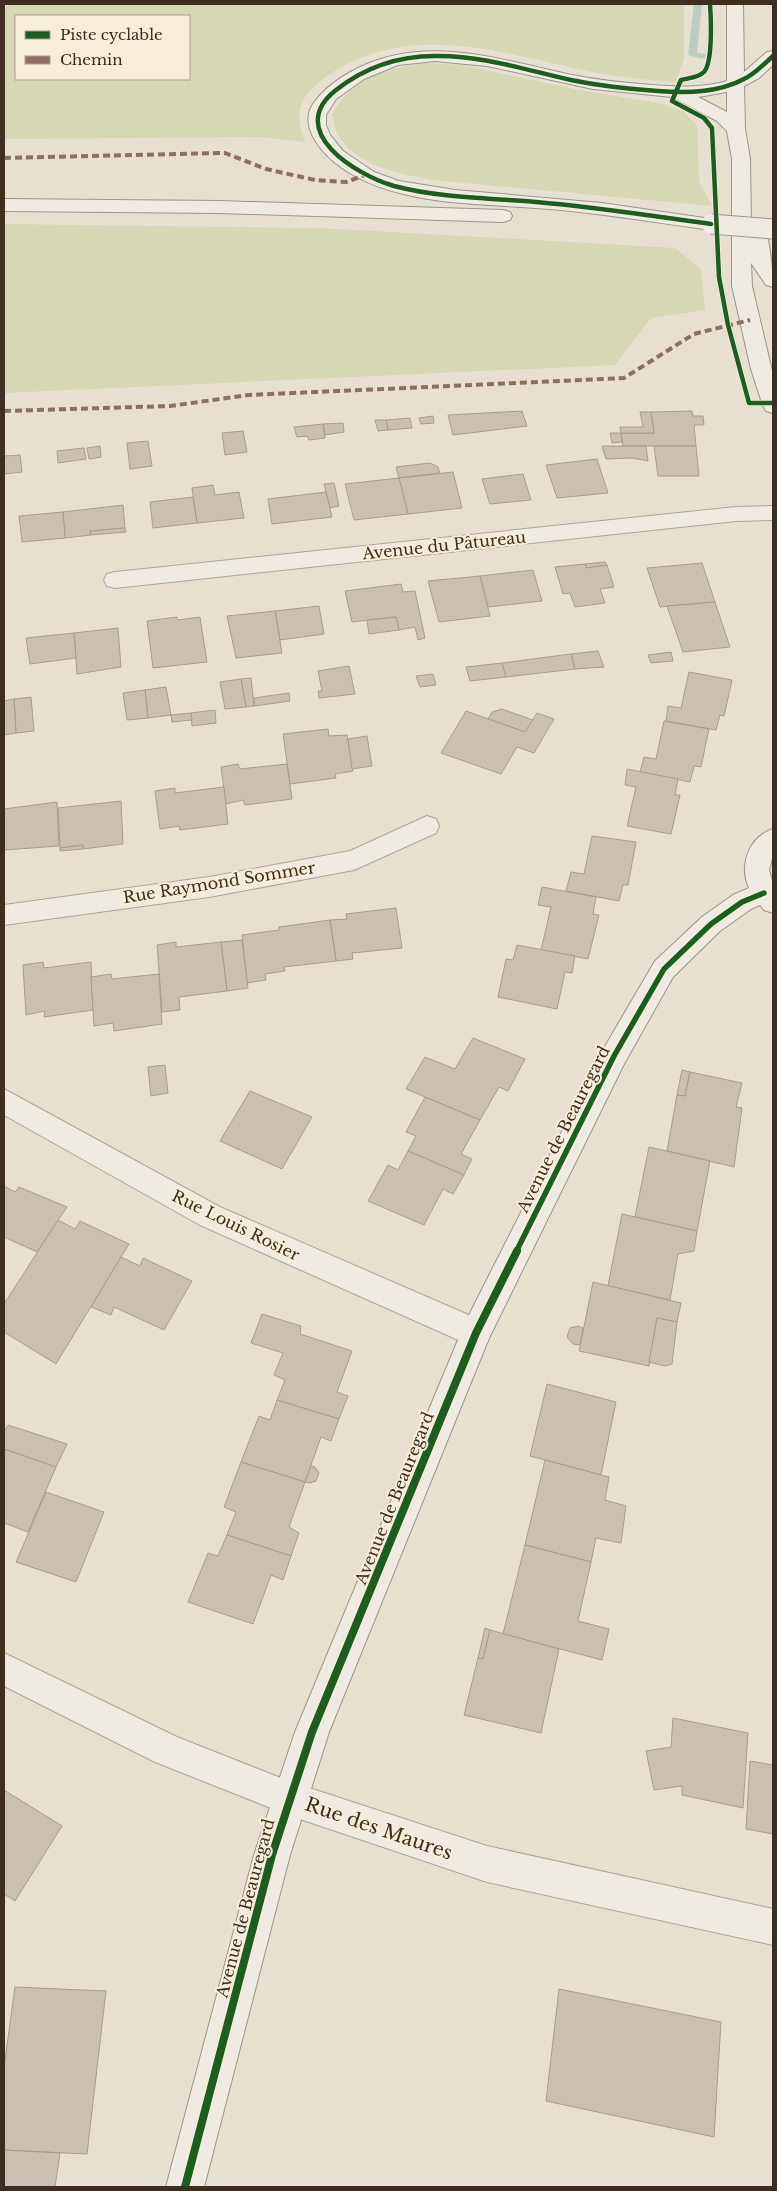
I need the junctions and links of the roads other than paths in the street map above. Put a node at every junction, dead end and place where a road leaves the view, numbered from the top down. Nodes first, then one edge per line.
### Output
1 (736, 4) edge
2 (773, 56) edge
3 (736, 83) junction
4 (676, 92) junction
5 (736, 129) junction
6 (741, 159) junction
7 (4, 205) edge
8 (712, 224) junction
9 (773, 229) edge
10 (773, 281) edge
11 (773, 404) edge
12 (773, 513) edge
13 (115, 580) dead end
14 (427, 826) dead end
15 (773, 839) edge
16 (769, 898) edge
17 (4, 914) edge
18 (4, 1101) edge
19 (476, 1333) junction
20 (4, 1669) edge
21 (291, 1798) junction
22 (773, 1927) edge
23 (185, 2187) edge

1 - 3 street
2 - 3 street
3 - 4 street
3 - 5 street
4 - 5 street
4 - 8 street
5 - 6 street
6 - 10 street
6 - 11 street
7 - 8 street
8 - 9 street, bridge
12 - 13 street, Avenue du Pâtureau
14 - 17 street, Rue Raymond Sommer
15 - 16 street
16 - 19 street, Avenue de Beauregard
18 - 19 street, Rue Louis Rosier
19 - 21 street, Avenue de Beauregard
20 - 21 street, Rue des Maures
21 - 22 street, Rue des Maures
21 - 23 street, Avenue de Beauregard

